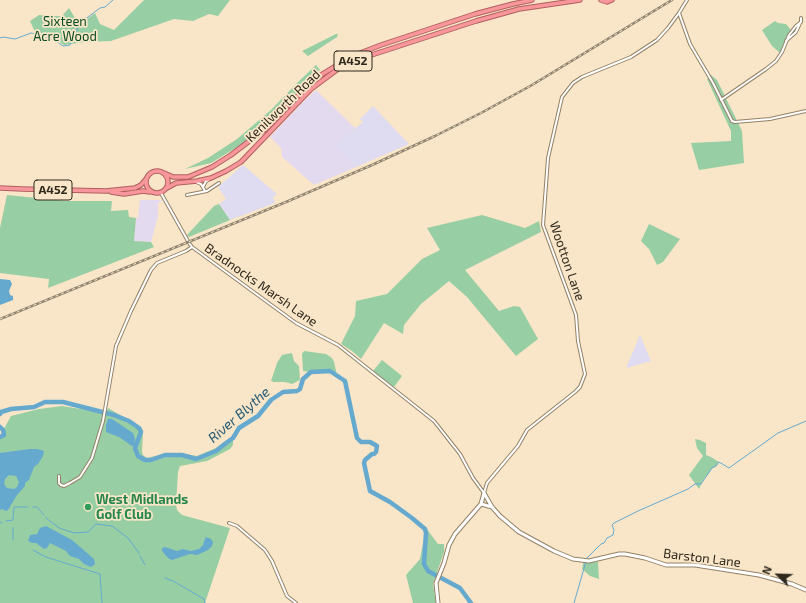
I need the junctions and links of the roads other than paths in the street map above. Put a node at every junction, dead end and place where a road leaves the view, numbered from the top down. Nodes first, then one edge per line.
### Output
1 (532, 0) edge
2 (580, 0) edge
3 (601, 0) edge
4 (612, 0) edge
5 (686, 0) edge
6 (679, 13) junction
7 (680, 17) junction
8 (676, 18) junction
9 (801, 18) dead end
10 (721, 100) junction
11 (806, 111) edge
12 (164, 173) junction
13 (211, 178) junction
14 (146, 179) junction
15 (195, 181) junction
16 (219, 183) dead end
17 (203, 187) junction
18 (0, 188) edge
19 (167, 188) junction
20 (106, 191) junction
21 (205, 191) junction
22 (151, 192) junction
23 (161, 193) junction
24 (187, 195) dead end
25 (192, 247) junction
26 (59, 476) dead end
27 (487, 482) junction
28 (479, 486) junction
29 (484, 493) junction
30 (481, 504) junction
31 (492, 507) junction
32 (229, 523) dead end
33 (806, 590) edge
34 (296, 603) edge
35 (438, 603) edge

1 - 12 highway, Kenilworth Road / A452
2 - 13 highway, Kenilworth Road / A452
3 - 4 highway
5 - 6 street, Wootton Lane
6 - 7 street
6 - 8 street, Wootton Lane
7 - 8 street
7 - 10 street
8 - 27 street, Wootton Lane
9 - 10 street
10 - 11 street
12 - 14 highway, A452
12 - 19 highway
13 - 15 highway, Kenilworth Road / A452
13 - 17 street, Kenilworth Road
14 - 20 highway, A452
14 - 22 highway
15 - 17 street
15 - 19 highway, Kenilworth Road / A452
16 - 21 street
17 - 21 street
18 - 20 highway, A452
19 - 23 highway, A452
20 - 22 highway, A452
21 - 24 street
22 - 23 highway, A452
23 - 25 street, Bradnocks Marsh Lane
25 - 26 street
25 - 28 street, Bradnocks Marsh Lane
27 - 28 street, Wootton Lane
27 - 29 street, Wootton Lane
28 - 29 street, Bradnocks Marsh Lane
29 - 30 street
29 - 31 street, Barston Lane
30 - 31 street
30 - 35 street
31 - 33 street, Barston Lane
32 - 34 street

